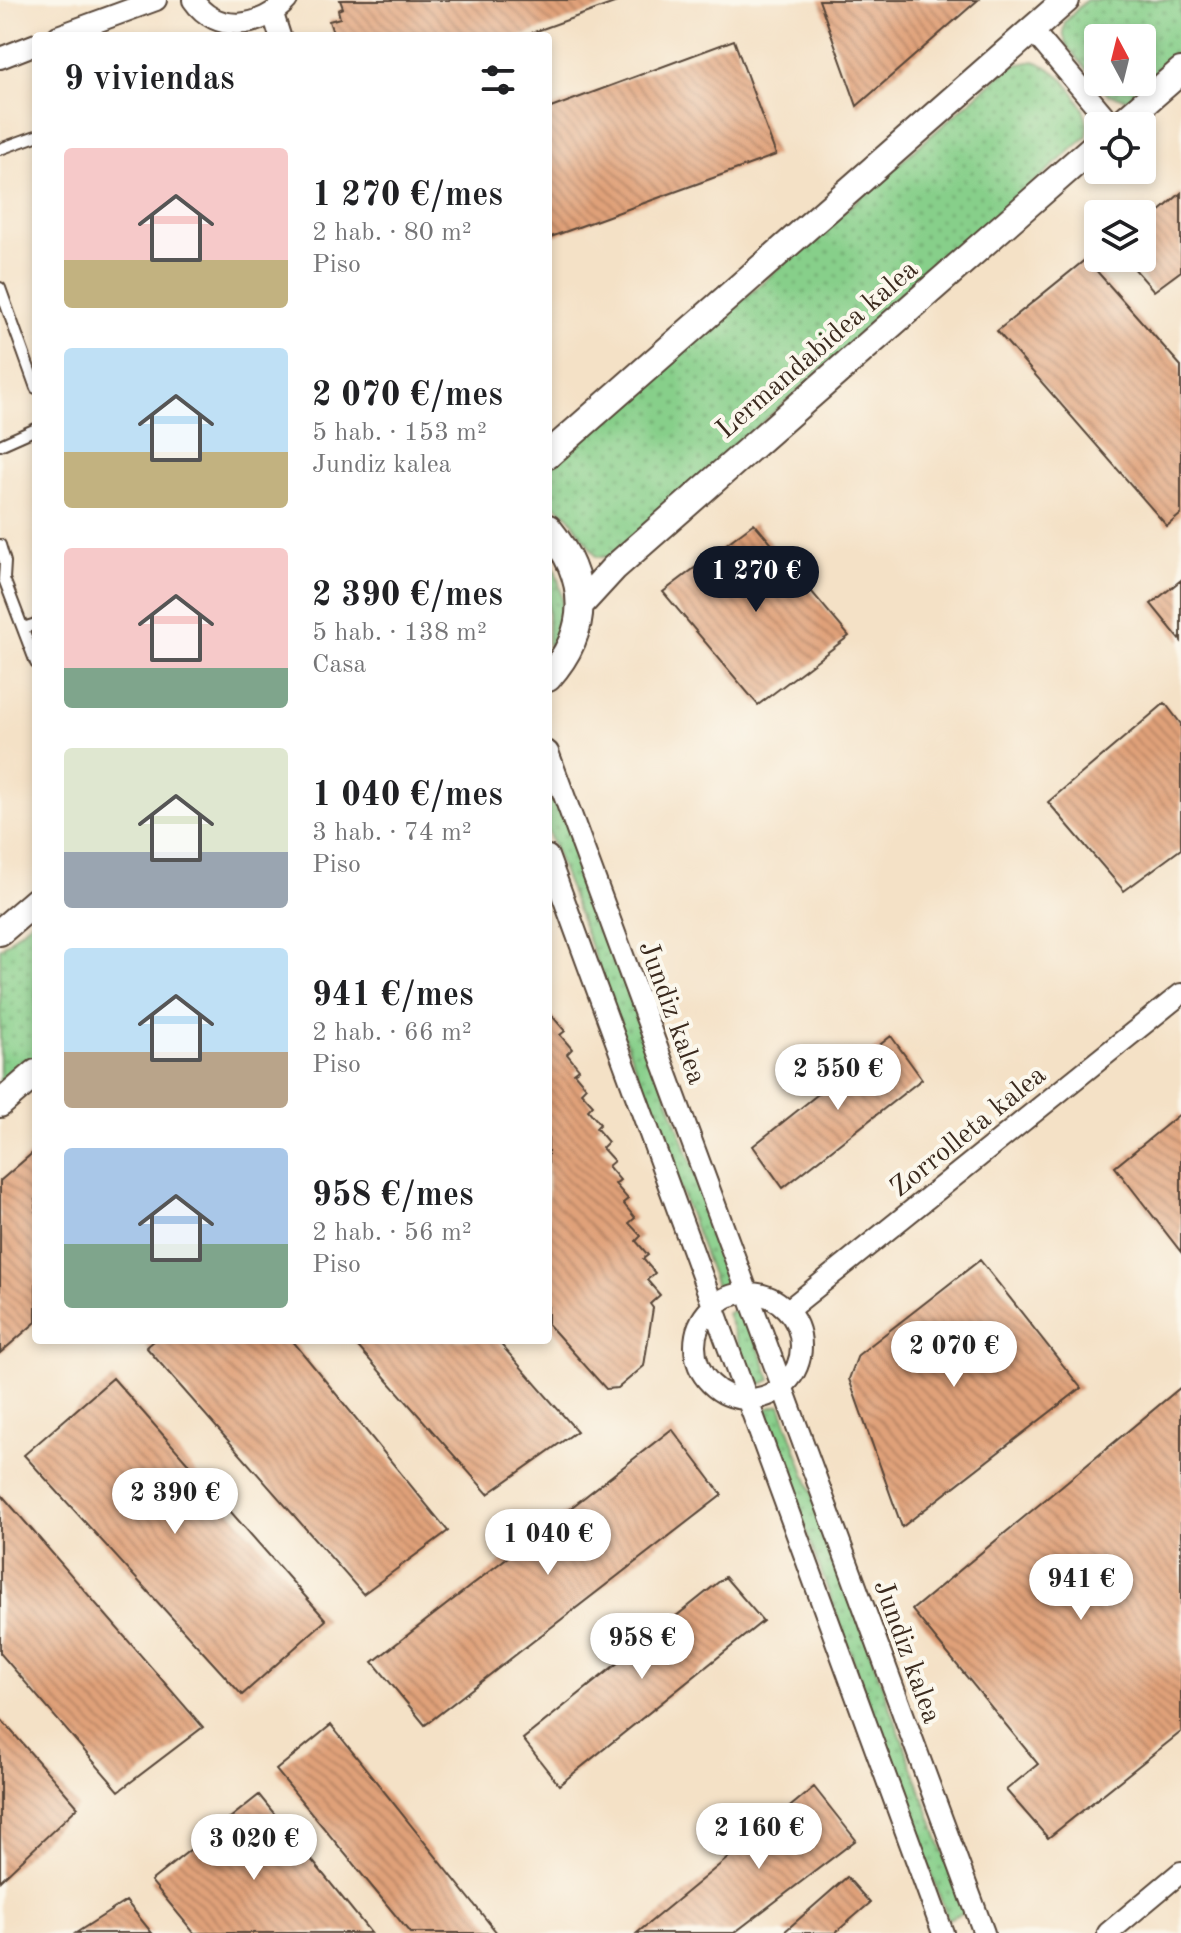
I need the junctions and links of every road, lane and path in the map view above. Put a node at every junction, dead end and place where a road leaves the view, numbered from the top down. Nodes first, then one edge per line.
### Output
1 (156, 0) edge
2 (193, 0) edge
3 (1066, 0) edge
4 (280, 7) edge
5 (244, 30) edge
6 (1032, 30) junction
7 (69, 32) edge
8 (280, 32) edge
9 (32, 45) edge
10 (2, 50) edge
11 (1181, 71) edge
12 (1104, 112) edge
13 (1133, 112) edge
14 (32, 137) edge
15 (0, 149) edge
16 (1084, 155) edge
17 (0, 288) edge
18 (32, 377) edge
19 (32, 431) edge
20 (0, 437) edge
21 (15, 437) junction
22 (0, 445) edge
23 (552, 451) edge
24 (552, 534) edge
25 (0, 545) edge
26 (2, 577) edge
27 (580, 605) junction
28 (32, 625) edge
29 (23, 628) junction
30 (32, 652) edge
31 (552, 673) edge
32 (552, 763) edge
33 (552, 867) edge
34 (32, 904) edge
35 (0, 932) edge
36 (1181, 994) edge
37 (32, 1076) edge
38 (0, 1104) edge
39 (747, 1291) junction
40 (713, 1305) junction
41 (788, 1310) junction
42 (782, 1388) junction
43 (748, 1400) junction
44 (1181, 1872) edge
45 (943, 1933) edge
46 (984, 1933) edge
47 (1108, 1933) edge

1 - 7 street
2 - 5 street
3 - 6 street
4 - 5 street
4 - 8 street
6 - 12 street
6 - 23 street
9 - 10 street
11 - 13 street
14 - 15 lane
16 - 27 street, Lermandabidea kalea
17 - 18 lane
19 - 21 lane
20 - 21 lane
21 - 22 lane
24 - 27 street
25 - 26 lane
26 - 29 lane
27 - 31 street
28 - 29 lane
29 - 30 lane
32 - 39 street, Jundiz kalea
33 - 40 street
34 - 35 street
36 - 41 street, Zorrolleta kalea
37 - 38 street
39 - 40 street
39 - 41 street
39 - 42 street, Jundiz kalea
40 - 43 street
40 - 43 street
41 - 42 street
42 - 43 street
42 - 46 street, Jundiz kalea
43 - 45 street
44 - 47 street

